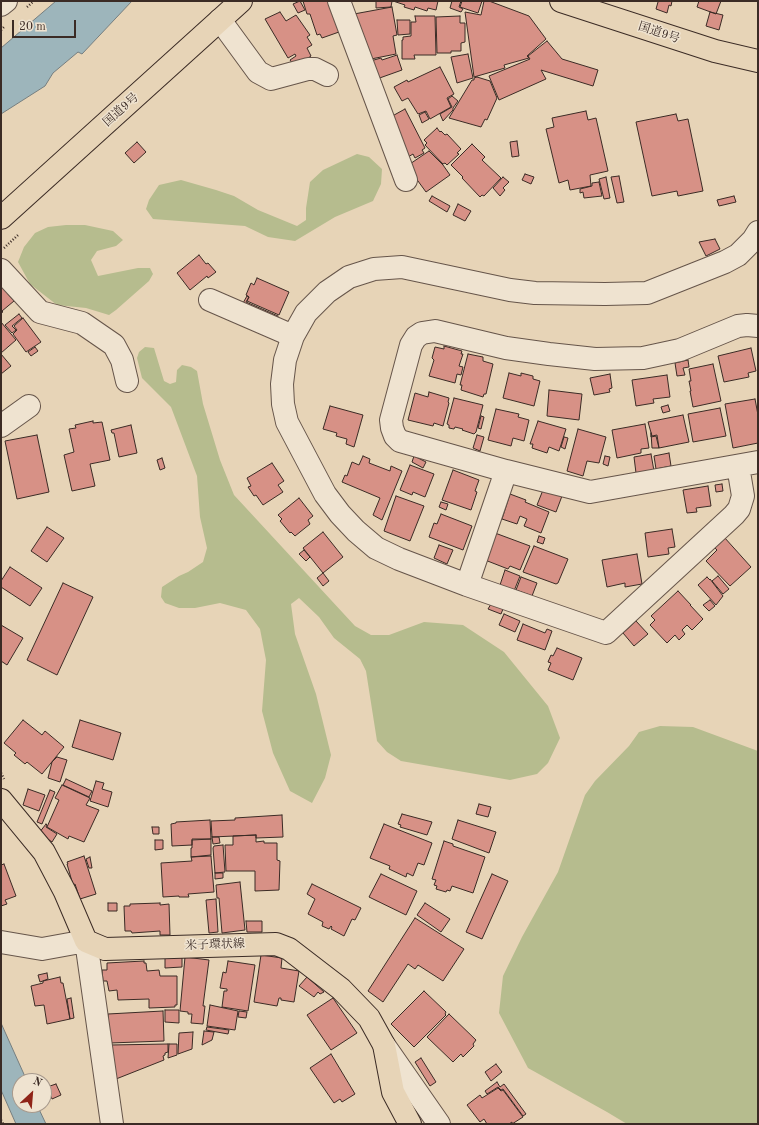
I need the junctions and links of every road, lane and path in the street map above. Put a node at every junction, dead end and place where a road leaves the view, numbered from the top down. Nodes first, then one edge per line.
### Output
1 (6, 1) edge
2 (241, 1) edge
3 (339, 1) edge
4 (561, 1) edge
5 (1, 6) edge
6 (220, 20) junction
7 (758, 61) edge
8 (327, 75) dead end
9 (406, 180) dead end
10 (1, 218) edge
11 (758, 232) edge
12 (1, 270) edge
13 (210, 300) dead end
14 (758, 326) edge
15 (293, 336) junction
16 (127, 381) dead end
17 (29, 406) dead end
18 (1, 426) edge
19 (748, 464) edge
20 (506, 470) junction
21 (468, 585) junction
22 (1, 800) edge
23 (86, 941) junction
24 (1, 942) edge
25 (384, 1045) junction
26 (1, 1120) edge
27 (3, 1124) edge
28 (112, 1124) edge
29 (410, 1124) edge
30 (439, 1124) edge

1 - 5 street
2 - 6 main road, 国道9号
3 - 9 street
4 - 7 main road, 国道9号
6 - 8 street
6 - 10 main road, 国道9号
11 - 15 street
12 - 16 street
13 - 15 street
14 - 20 street
15 - 21 street
17 - 18 street
19 - 20 street
19 - 21 street
20 - 21 street
22 - 23 main road
23 - 24 street
23 - 25 main road, 米子環状線
23 - 28 street
25 - 29 main road, 米子環状線
25 - 30 street
26 - 27 path

